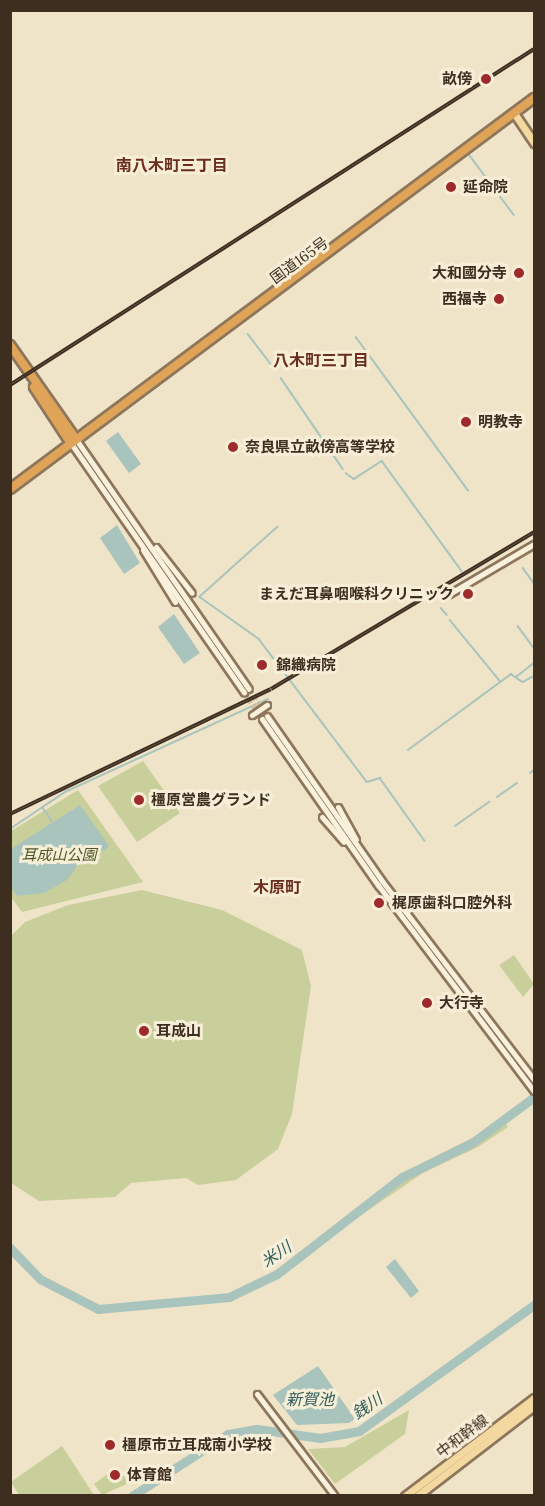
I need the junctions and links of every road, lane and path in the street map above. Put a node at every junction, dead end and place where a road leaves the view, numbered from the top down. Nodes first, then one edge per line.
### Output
1 (534, 98) edge
2 (514, 113) junction
3 (534, 143) edge
4 (10, 345) edge
5 (10, 354) edge
6 (72, 440) junction
7 (10, 489) edge
8 (133, 531) junction
9 (142, 533) junction
10 (534, 544) edge
11 (192, 593) dead end
12 (449, 594) dead end
13 (175, 602) dead end
14 (267, 705) dead end
15 (252, 715) dead end
16 (265, 717) tunnel mouth
17 (338, 807) dead end
18 (322, 817) dead end
19 (360, 854) junction
20 (534, 1080) edge
21 (533, 1089) edge
22 (257, 1394) dead end
23 (534, 1398) edge
24 (534, 1406) edge
25 (334, 1496) edge
26 (405, 1496) edge
27 (417, 1496) edge

1 - 2 highway, 国道165号
2 - 3 main road
2 - 6 highway, 国道165号
4 - 6 highway
5 - 6 highway
6 - 7 highway, 国道165号
6 - 8 street
6 - 9 street
8 - 9 street
8 - 13 street
9 - 11 street
10 - 12 street
14 - 15 street, bridge
16 - 19 street
17 - 19 street
18 - 19 street
19 - 20 street
19 - 21 street
22 - 25 street
23 - 26 main road, 中和幹線
24 - 27 main road, 中和幹線

